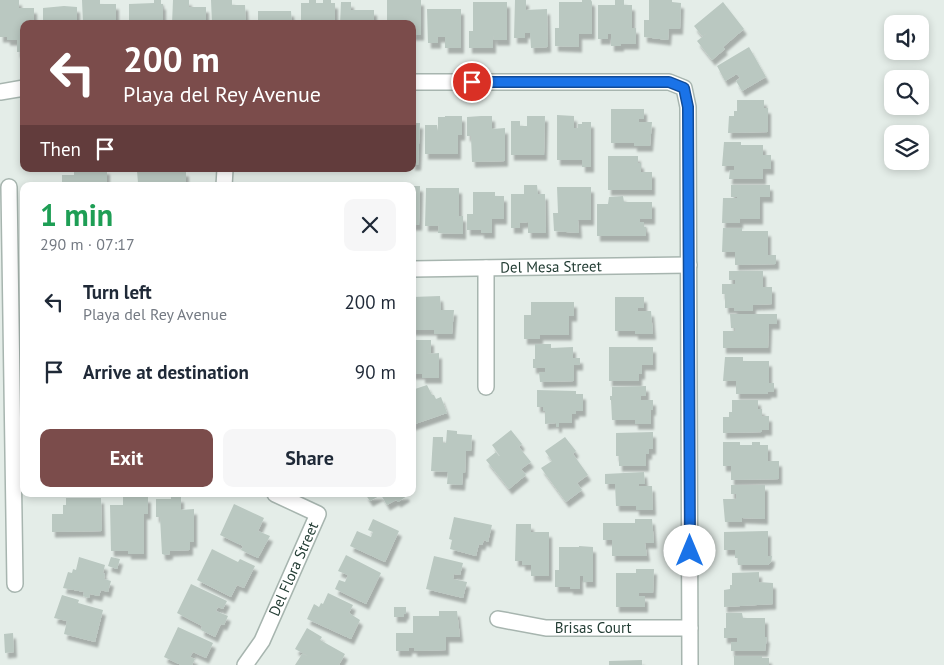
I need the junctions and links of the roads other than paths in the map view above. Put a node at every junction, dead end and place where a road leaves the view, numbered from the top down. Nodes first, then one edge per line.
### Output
1 (416, 82) edge
2 (20, 89) edge
3 (0, 92) edge
4 (9, 187) dead end
5 (689, 265) junction
6 (416, 268) edge
7 (486, 268) junction
8 (17, 277) edge
9 (486, 387) dead end
10 (18, 463) edge
11 (281, 497) edge
12 (16, 584) dead end
13 (498, 619) dead end
14 (690, 628) junction
15 (245, 665) edge
16 (690, 665) edge

1 - 5 street
2 - 3 street
4 - 8 street
5 - 7 street, Del Mesa Street
5 - 14 street
6 - 7 street, Del Mesa Street
7 - 9 street
8 - 10 street
10 - 12 street
11 - 15 street, Del Flora Street
13 - 14 street, Brisas Court
14 - 16 street

